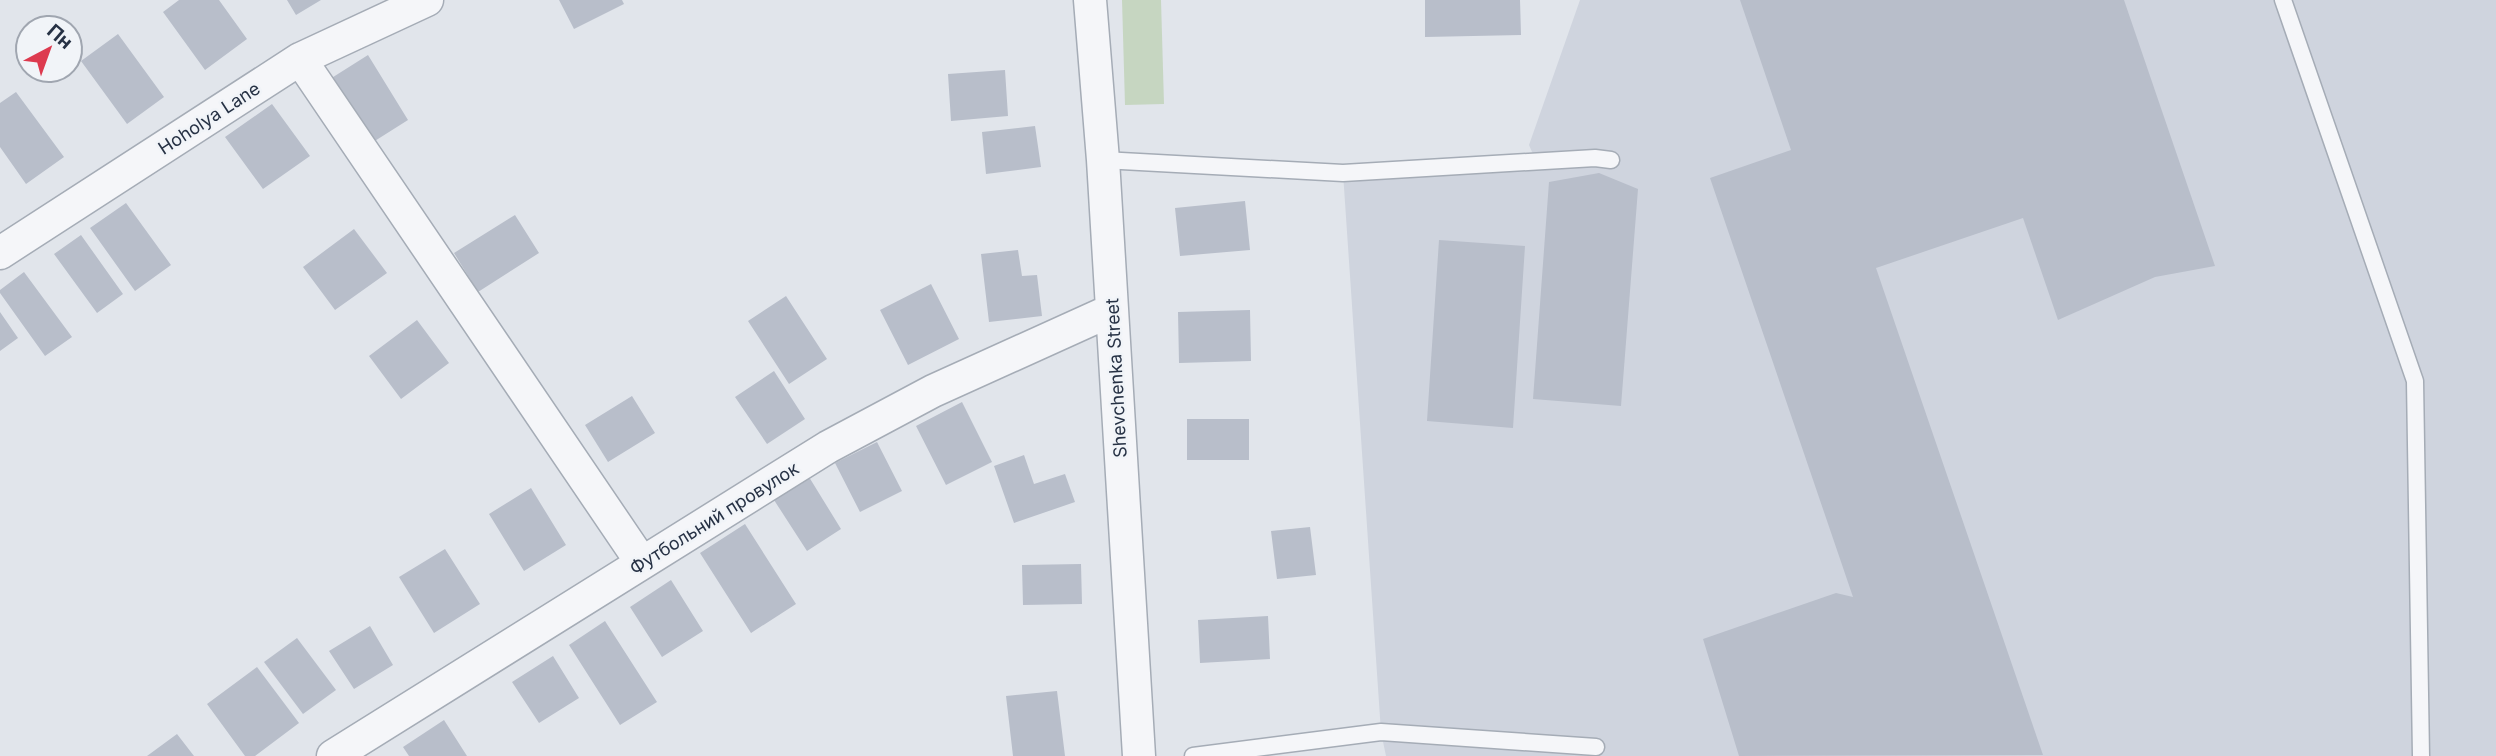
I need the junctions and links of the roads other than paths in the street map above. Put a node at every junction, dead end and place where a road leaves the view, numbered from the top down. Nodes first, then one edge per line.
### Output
1 (427, 0) edge
2 (1090, 0) edge
3 (2283, 0) edge
4 (300, 59) junction
5 (1102, 160) junction
6 (1611, 160) dead end
7 (0, 253) edge
8 (1112, 310) junction
9 (642, 563) junction
10 (1596, 747) dead end
11 (333, 756) edge
12 (1139, 756) edge
13 (1193, 756) edge
14 (2421, 756) edge

1 - 4 street, Hoholya Lane
2 - 5 street, Shevchenka Street
3 - 14 lane
4 - 7 street, Hoholya Lane
4 - 9 street
5 - 6 lane
5 - 8 street, Shevchenka Street
8 - 9 street, Футбольний провулок
8 - 12 street, Shevchenka Street
9 - 11 street, Футбольний провулок
10 - 13 lane

